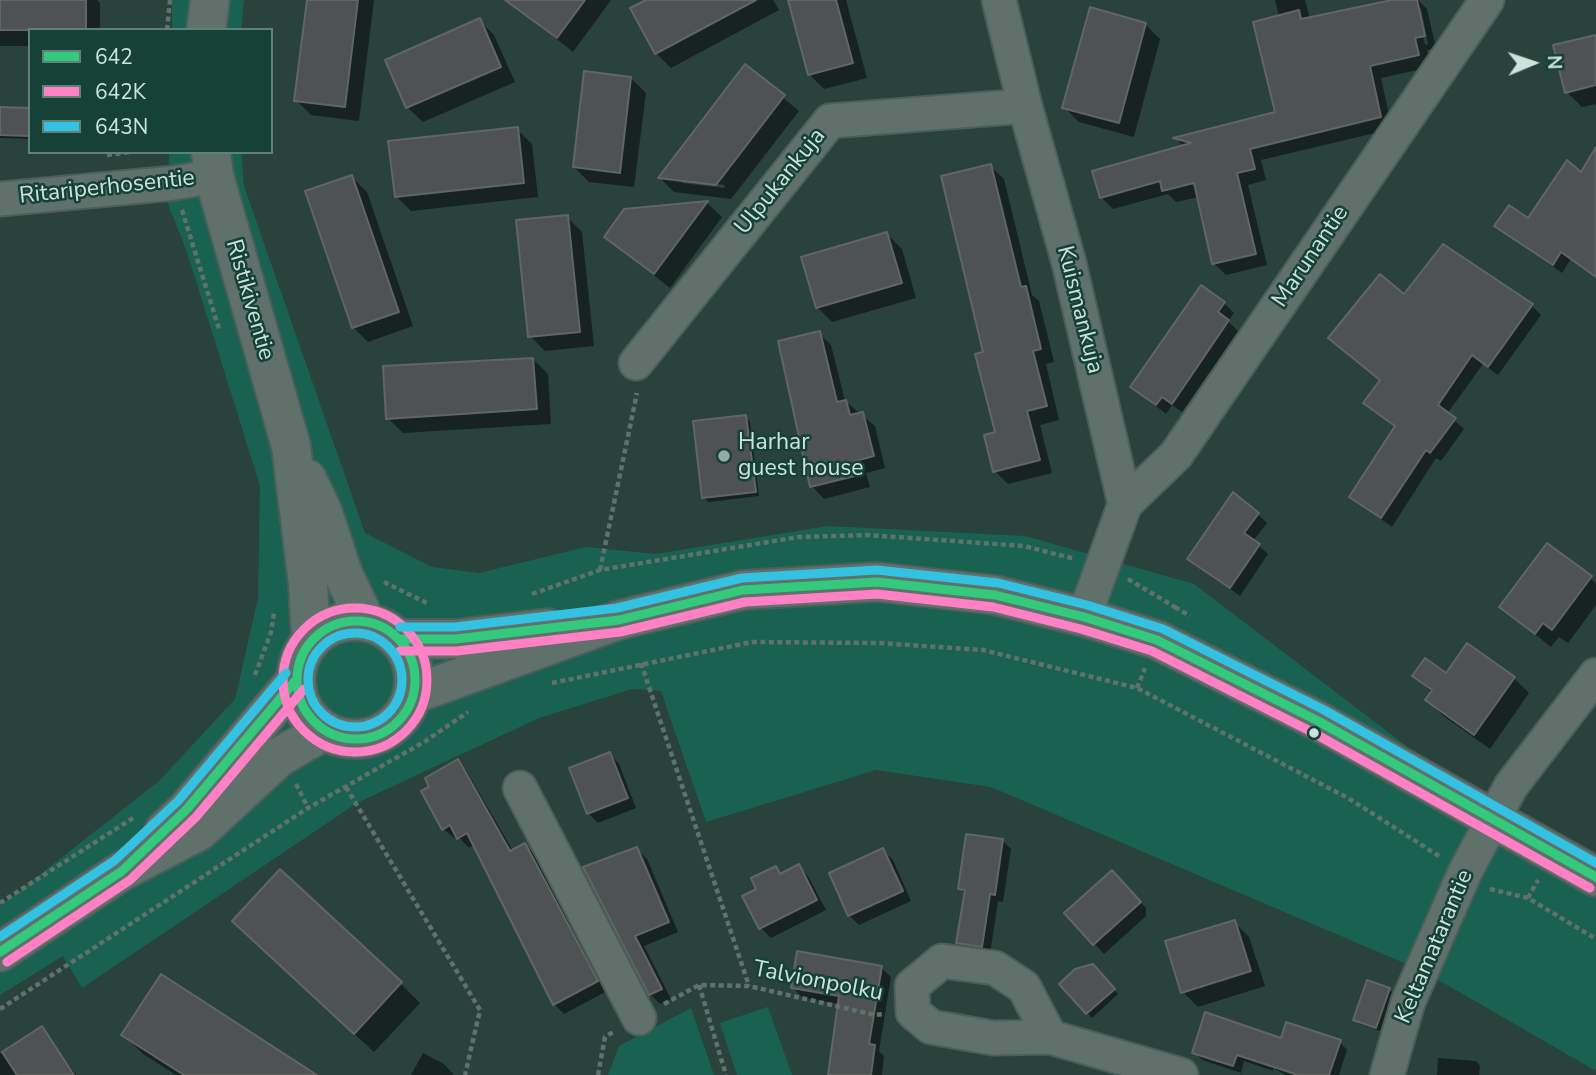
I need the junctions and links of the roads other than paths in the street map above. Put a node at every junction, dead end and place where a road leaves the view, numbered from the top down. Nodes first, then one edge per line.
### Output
1 (210, 0) edge
2 (999, 0) edge
3 (1487, 0) edge
4 (206, 28) edge
5 (1025, 106) junction
6 (212, 164) edge
7 (0, 199) edge
8 (636, 363) road end
9 (291, 446) junction
10 (1125, 504) junction
11 (1084, 617) junction
12 (365, 620) junction
13 (619, 620) junction
14 (311, 639) junction
15 (400, 639) junction
16 (1596, 676) edge
17 (295, 681) junction
18 (414, 694) junction
19 (324, 731) junction
20 (520, 788) dead end
21 (1492, 821) junction
22 (122, 872) junction
23 (1596, 877) edge
24 (0, 952) edge
25 (639, 1018) road end
26 (1050, 1037) junction
27 (1181, 1075) edge
28 (1387, 1075) edge

1 - 4 main road
2 - 5 street, Kuismankuja
3 - 10 street, Marunantie
5 - 8 street, Ulpukankuja
5 - 10 street, Kuismankuja
6 - 7 street, Ritariperhosentie
6 - 9 main road, Ristikiventie
9 - 12 main road, Ristikiventie
9 - 14 main road, Ristikiventie
10 - 11 street
11 - 13 main road
11 - 21 main road
12 - 14 main road
12 - 15 main road
13 - 15 main road
13 - 18 main road
14 - 17 main road
15 - 18 main road
16 - 21 street, Keltamatarantie
17 - 19 main road
17 - 22 main road
18 - 19 main road
19 - 22 main road
20 - 25 street
21 - 23 main road
21 - 28 street, Keltamatarantie
22 - 24 main road
26 - 26 street
26 - 27 street

